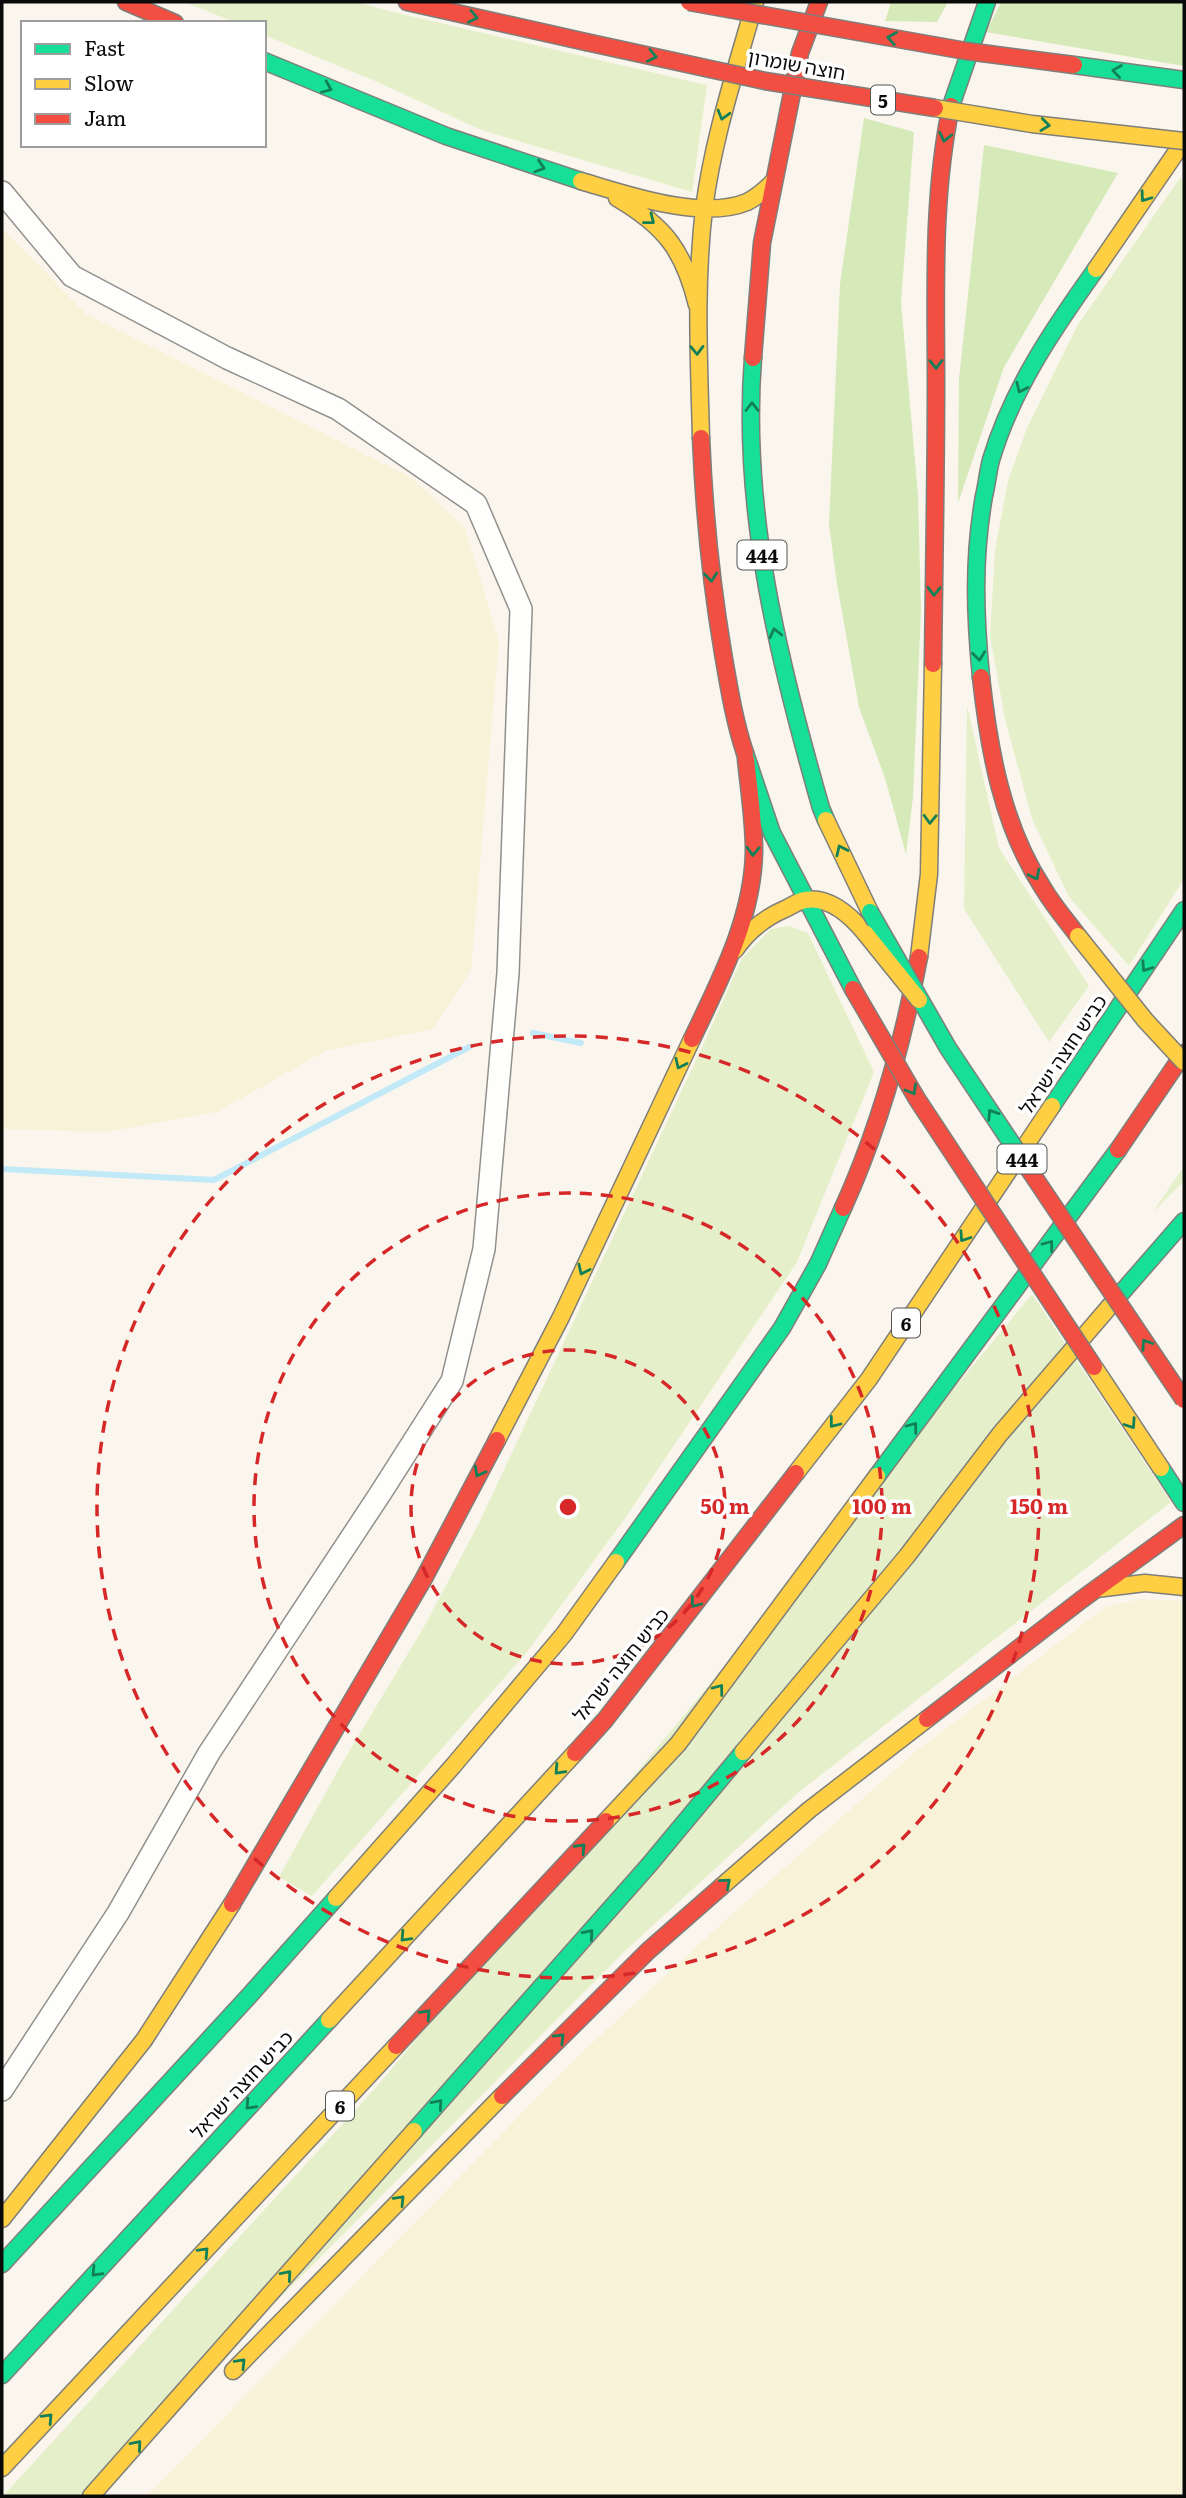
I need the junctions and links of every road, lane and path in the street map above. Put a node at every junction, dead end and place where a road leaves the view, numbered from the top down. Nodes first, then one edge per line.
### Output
1 (126, 2) edge
2 (407, 2) edge
3 (688, 2) edge
4 (755, 2) edge
5 (819, 2) edge
6 (987, 2) edge
7 (170, 21) edge
8 (266, 62) edge
9 (1184, 80) edge
10 (1184, 141) edge
11 (773, 182) junction
12 (592, 185) junction
13 (2, 192) edge
14 (704, 208) junction
15 (697, 305) junction
16 (746, 759) junction
17 (805, 900) junction
18 (1184, 910) edge
19 (732, 955) junction
20 (919, 1000) junction
21 (1184, 1053) edge
22 (1184, 1062) edge
23 (1184, 1221) edge
24 (1184, 1400) edge
25 (1184, 1503) edge
26 (1184, 1525) edge
27 (1184, 1587) edge
28 (1095, 1589) junction
29 (2, 2090) edge
30 (2, 2220) edge
31 (2, 2264) edge
32 (2, 2375) edge
33 (223, 2380) dead end
34 (154, 2448) dead end
35 (2, 2468) edge
36 (91, 2496) edge
37 (105, 2496) edge

1 - 7 main road
2 -> 10 main road, חוצה שומרון / 5, bridge
9 -> 3 main road, bridge
4 -> 14 main road, 444
5 - 11 main road, 444
6 -> 31 main road
8 -> 12 main road
10 -> 22 main road, bridge
11 - 14 main road
20 -> 11 main road, 444, bridge
12 - 14 main road
12 -> 15 main road
13 - 29 street
14 - 15 main road, 444
15 -> 16 main road, 444
16 - 17 main road, 444
16 -> 19 main road
17 - 19 main road
17 - 20 main road, bridge
17 -> 25 main road, 444, bridge
18 -> 32 main road, כביש חוצה ישראל / 6
19 -> 30 main road
24 -> 20 main road, 444, bridge
35 -> 21 main road, 6
36 -> 23 main road
26 - 28 main road
27 - 28 main road
33 -> 28 main road
34 - 37 main road

